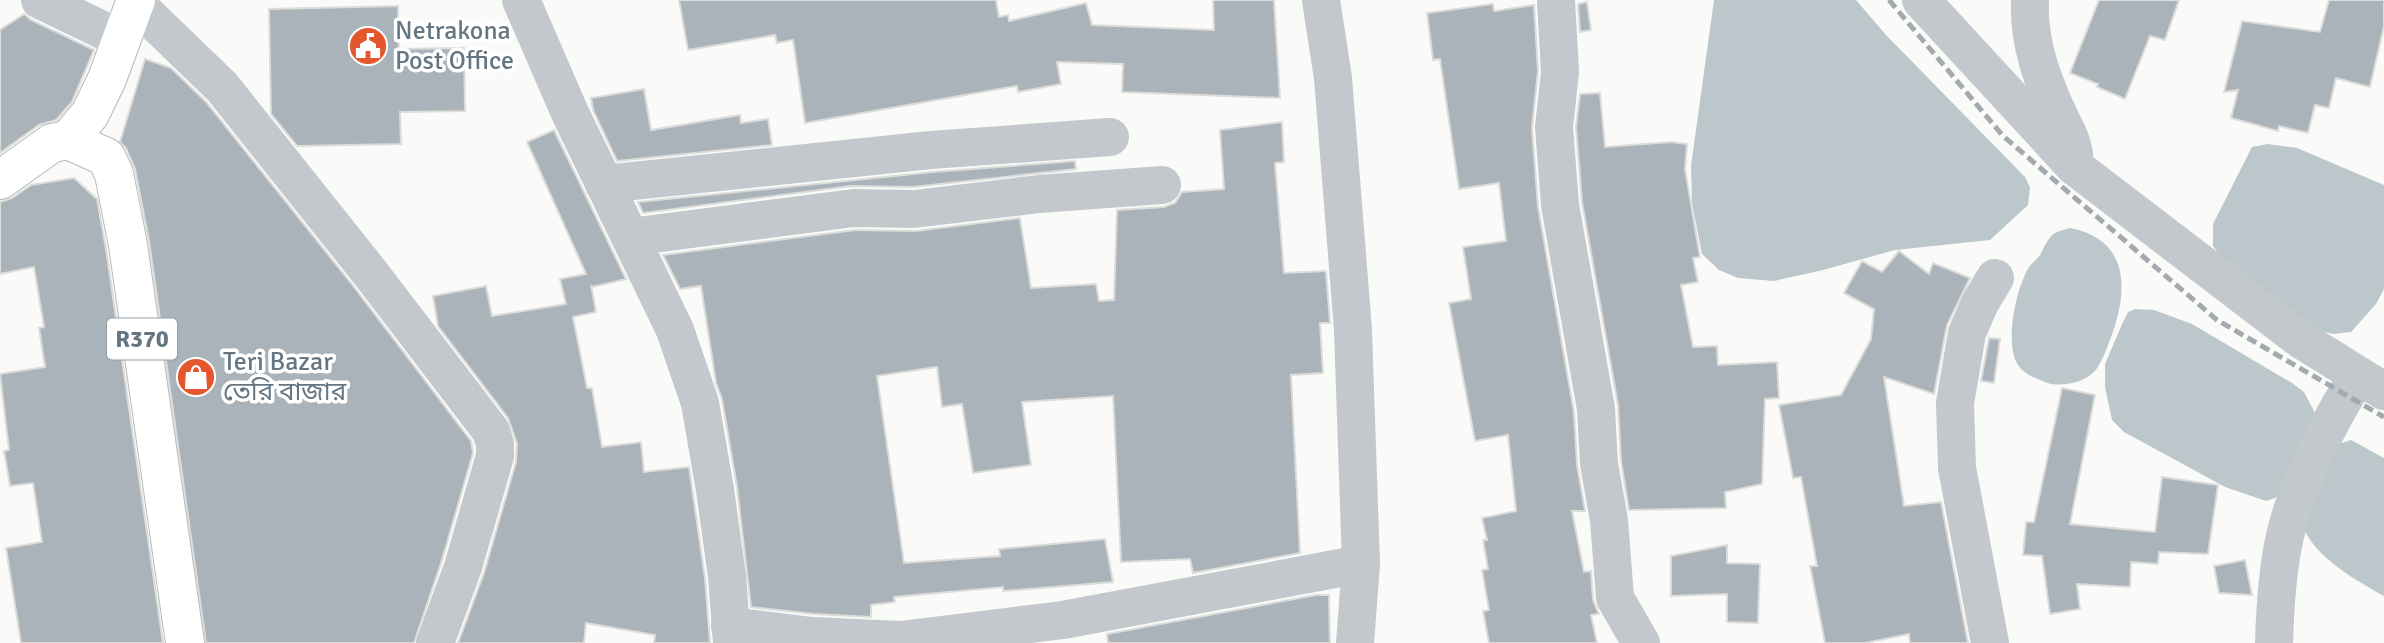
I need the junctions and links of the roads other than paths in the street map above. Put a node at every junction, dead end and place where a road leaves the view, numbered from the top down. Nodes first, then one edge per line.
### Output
1 (40, 0) edge
2 (521, 0) edge
3 (1321, 0) edge
4 (1921, 0) edge
5 (2030, 0) edge
6 (136, 1) edge
7 (1556, 1) edge
8 (121, 38) junction
9 (1110, 137) dead end
10 (68, 140) junction
11 (2075, 167) junction
12 (0, 180) edge
13 (604, 184) junction
14 (1162, 185) dead end
15 (630, 237) junction
16 (1994, 278) dead end
17 (2371, 383) edge
18 (1361, 564) junction
19 (731, 634) edge
20 (185, 643) edge
21 (435, 643) edge
22 (1355, 643) edge
23 (1641, 643) edge
24 (1990, 643) edge
25 (2274, 643) edge

1 - 8 street
2 - 13 street
3 - 18 street
4 - 11 street
5 - 11 street
6 - 8 main road
6 - 21 street
7 - 23 street
8 - 10 main road
9 - 13 street
10 - 12 main road
10 - 20 main road, R370
11 - 17 street
13 - 15 street
14 - 15 street
15 - 19 street
16 - 24 street
17 - 25 street
18 - 19 street
18 - 22 street

